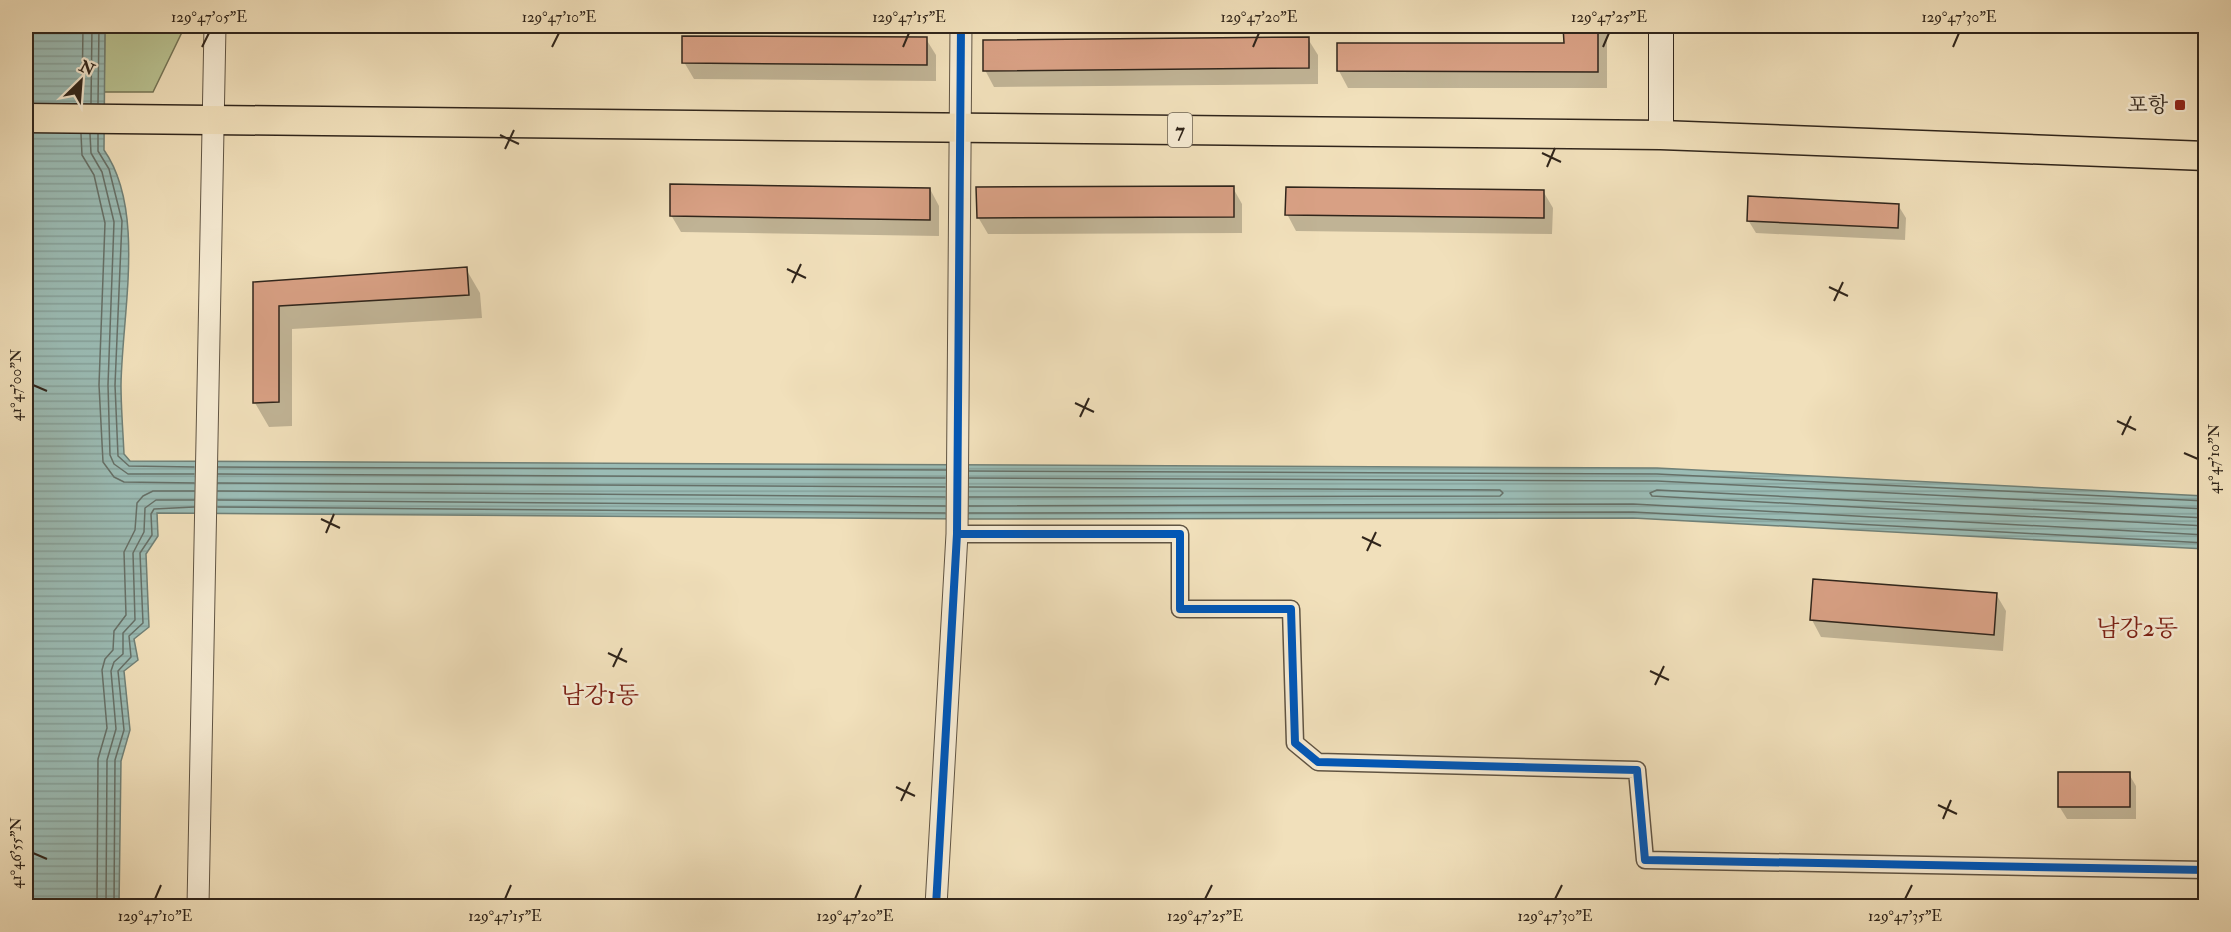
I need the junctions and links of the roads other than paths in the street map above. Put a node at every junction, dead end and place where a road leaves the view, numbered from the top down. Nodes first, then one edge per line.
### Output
1 (215, 26) edge
2 (961, 26) edge
3 (1661, 26) edge
4 (26, 118) edge
5 (214, 121) junction
6 (961, 128) junction
7 (1661, 135) junction
8 (2205, 156) edge
9 (957, 534) junction
10 (2205, 870) edge
11 (198, 906) edge
12 (936, 906) edge

1 - 5 street
2 - 6 street
3 - 7 main road
4 - 5 highway, 7
5 - 6 highway, 7
5 - 11 street
6 - 7 highway, 7
6 - 9 street
7 - 8 highway, 7
9 - 10 street
9 - 12 street

